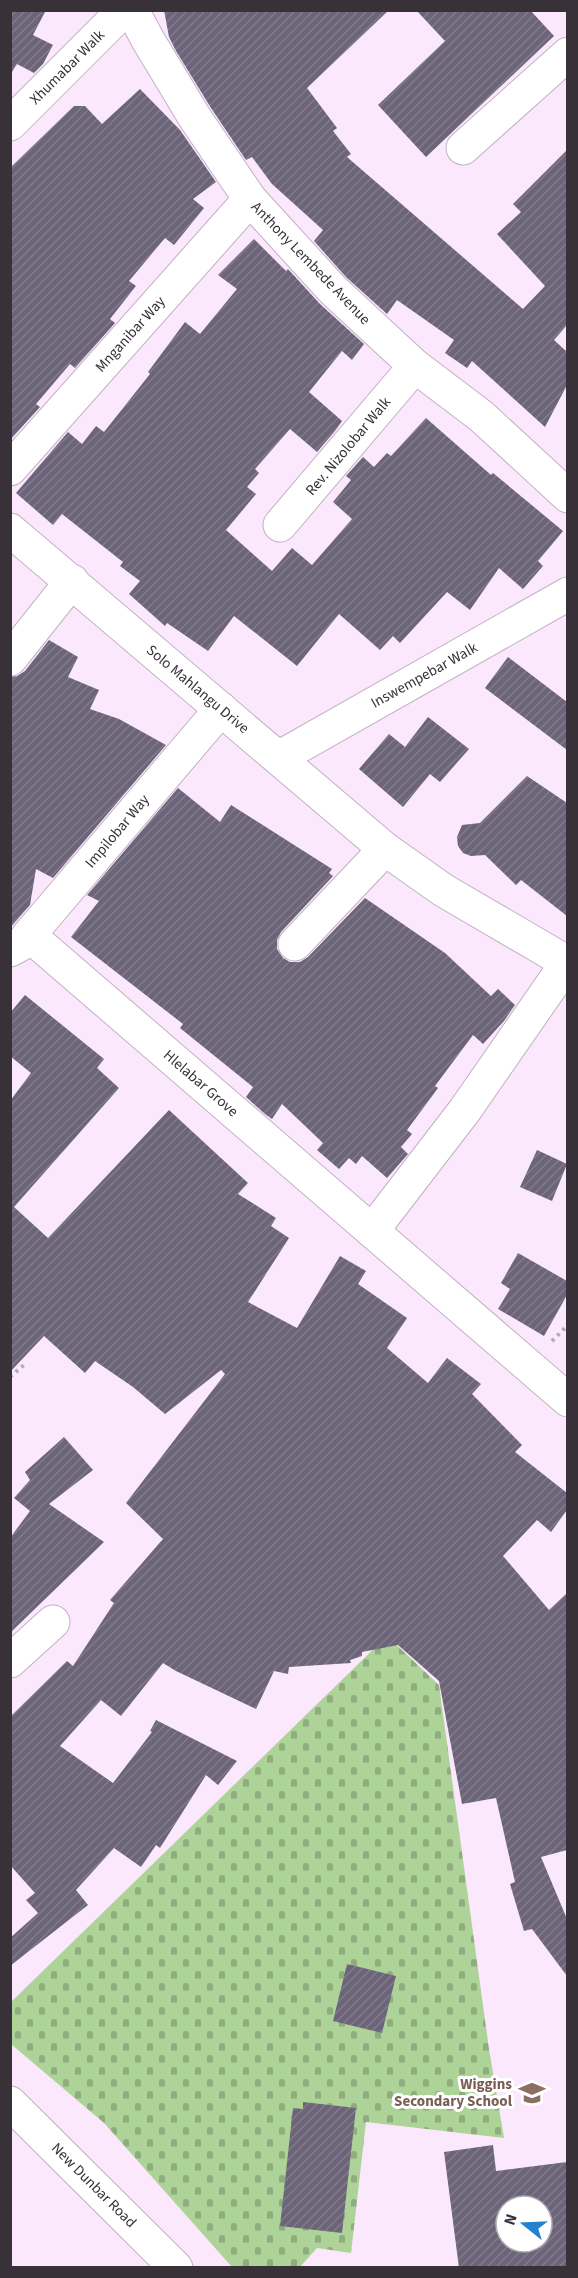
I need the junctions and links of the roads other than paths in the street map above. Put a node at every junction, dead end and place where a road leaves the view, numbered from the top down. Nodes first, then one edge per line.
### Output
1 (124, 10) edge
2 (132, 10) edge
3 (567, 54) edge
4 (10, 124) edge
5 (463, 148) dead end
6 (250, 199) junction
7 (415, 366) junction
8 (10, 469) edge
9 (567, 496) edge
10 (280, 525) dead end
11 (10, 530) edge
12 (72, 582) junction
13 (567, 594) edge
14 (10, 658) edge
15 (221, 709) junction
16 (280, 757) junction
17 (386, 849) junction
18 (20, 943) edge
19 (295, 944) dead end
20 (567, 963) edge
21 (372, 1231) junction
22 (567, 1400) edge
23 (54, 1622) dead end
24 (10, 1660) edge
25 (10, 2103) edge
26 (176, 2268) edge

1 - 4 street, Xhumabar Walk
2 - 6 street, Anthony Lembede Avenue
3 - 5 street
6 - 7 street, Anthony Lembede Avenue
6 - 8 street, Mnganibar Way
7 - 9 street, Anthony Lembede Avenue
7 - 10 street, Rev. Nizolobar Walk
11 - 12 street, Solo Mahlangu Drive
12 - 14 street
12 - 15 street, Solo Mahlangu Drive
13 - 16 street, Inswempebar Walk
15 - 16 street, Solo Mahlangu Drive
15 - 18 street, Impilobar Way
16 - 17 street, Solo Mahlangu Drive
17 - 19 street
17 - 20 street, Solo Mahlangu Drive
18 - 21 street, Hlelabar Grove
20 - 21 street
21 - 22 street, Hlelabar Grove
23 - 24 street
25 - 26 street, New Dunbar Road

